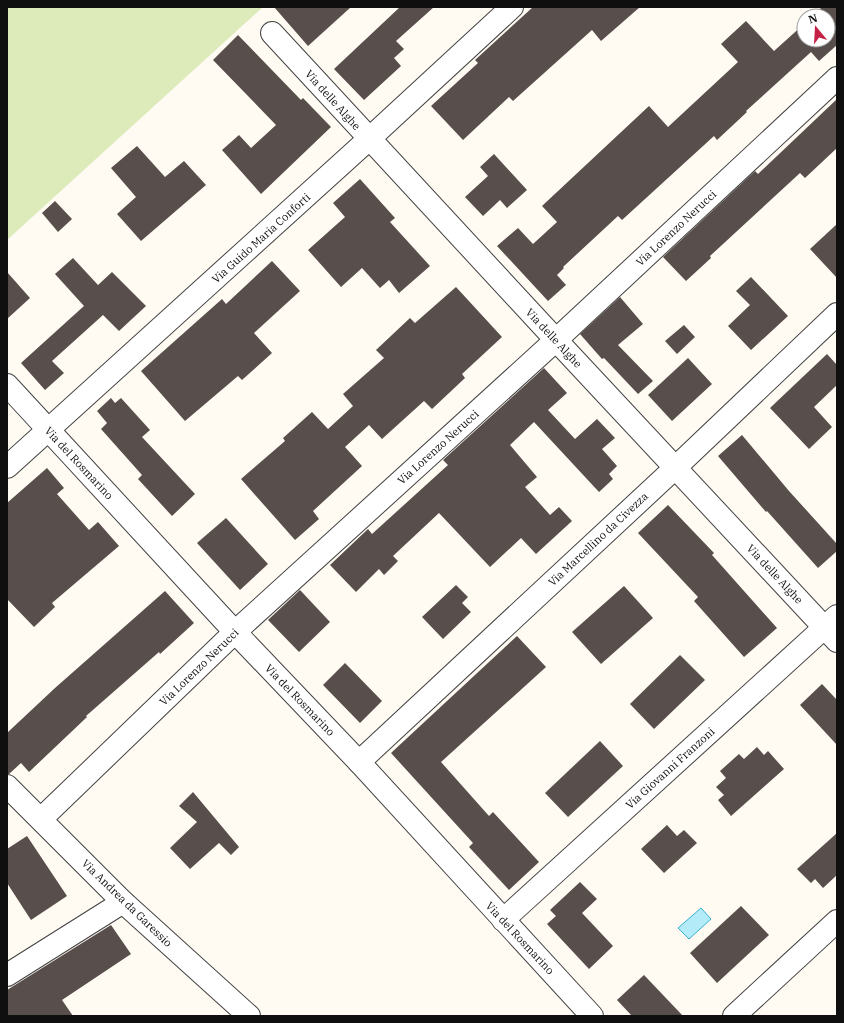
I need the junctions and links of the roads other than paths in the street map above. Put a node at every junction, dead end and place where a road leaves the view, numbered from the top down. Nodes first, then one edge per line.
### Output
1 (512, 7) edge
2 (272, 32) dead end
3 (837, 78) edge
4 (369, 139) junction
5 (837, 314) edge
6 (556, 340) junction
7 (7, 385) edge
8 (48, 430) junction
9 (7, 467) edge
10 (675, 468) junction
11 (833, 628) edge
12 (235, 632) junction
13 (359, 762) junction
14 (7, 786) edge
15 (41, 819) junction
16 (123, 902) junction
17 (503, 920) junction
18 (837, 921) edge
19 (7, 975) edge
20 (250, 1016) edge
21 (592, 1016) edge
22 (734, 1016) edge

1 - 4 street, Via Guido Maria Conforti
2 - 4 street, Via delle Alghe
3 - 6 street, Via Lorenzo Nerucci
4 - 6 street, Via delle Alghe
4 - 8 street, Via Guido Maria Conforti
5 - 10 street, Via Marcellino da Civezza
6 - 10 street, Via delle Alghe
6 - 12 street, Via Lorenzo Nerucci
7 - 8 street, Via del Rosmarino
8 - 9 street, Via Guido Maria Conforti
8 - 12 street, Via del Rosmarino
10 - 11 street, Via delle Alghe
10 - 13 street, Via Marcellino da Civezza
11 - 17 street, Via Giovanni Franzoni
12 - 13 street, Via del Rosmarino
12 - 15 street, Via Lorenzo Nerucci
13 - 17 street, Via del Rosmarino
14 - 15 street, Via Andrea da Garessio
15 - 16 street, Via Andrea da Garessio
16 - 19 street
16 - 20 street, Via Andrea da Garessio
17 - 21 street, Via del Rosmarino
18 - 22 street

